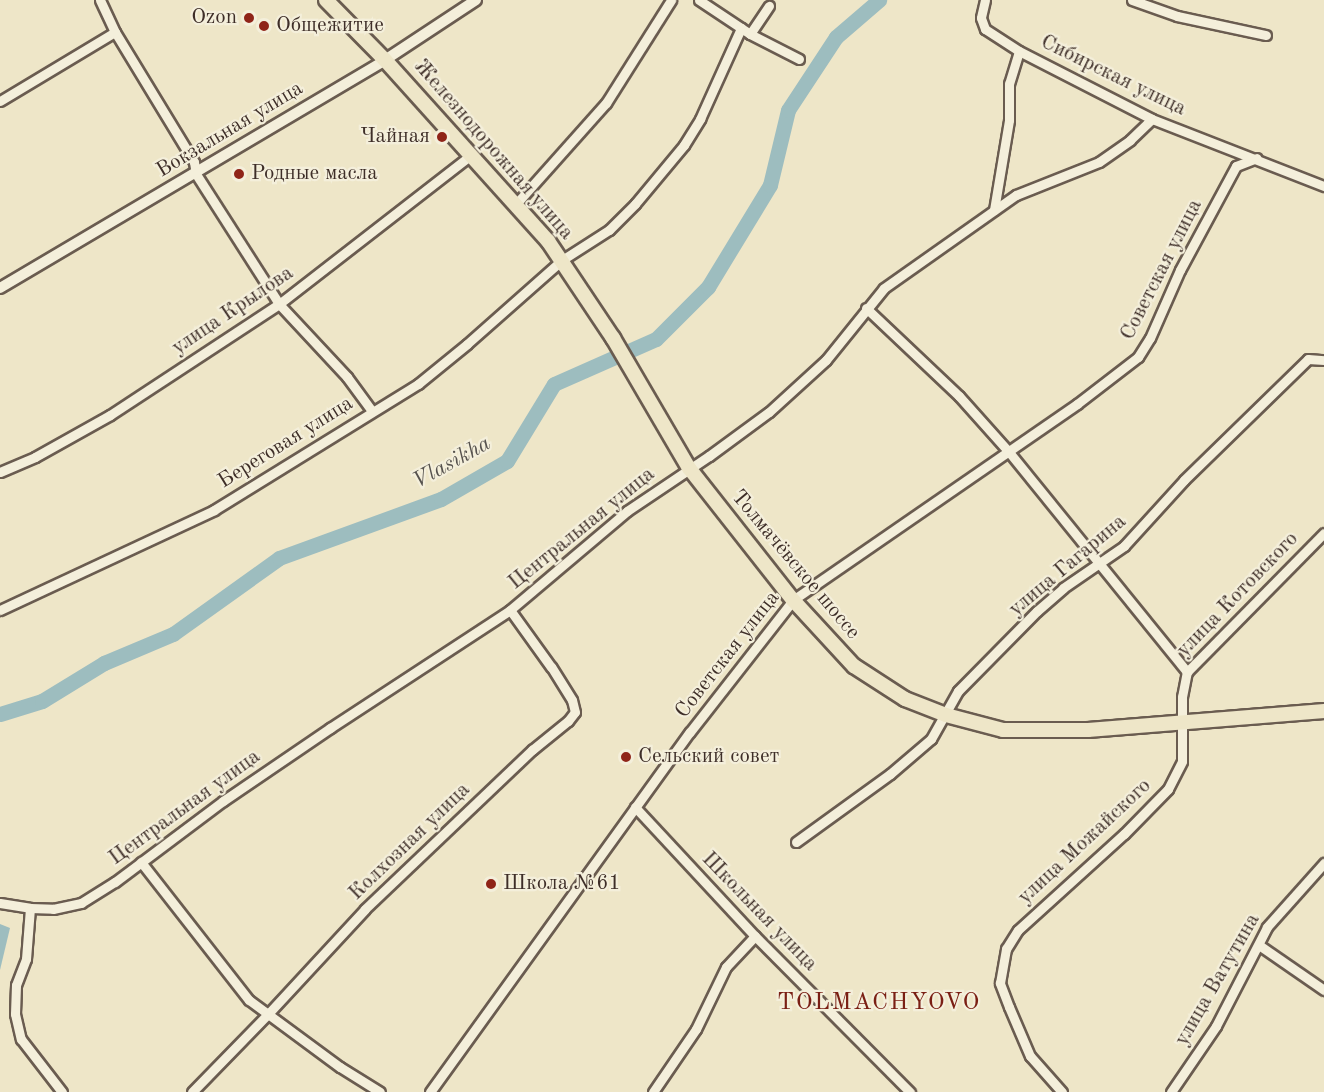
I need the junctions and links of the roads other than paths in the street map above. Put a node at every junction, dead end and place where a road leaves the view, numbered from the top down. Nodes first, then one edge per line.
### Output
1 (100, 0) edge
2 (327, 0) edge
3 (476, 0) edge
4 (671, 0) edge
5 (699, 0) edge
6 (985, 0) edge
7 (1132, 0) edge
8 (769, 6) dead end
9 (741, 28) junction
10 (115, 32) junction
11 (750, 34) junction
12 (1266, 35) dead end
13 (1019, 51) junction
14 (799, 59) dead end
15 (385, 60) junction
16 (0, 101) edge
17 (1152, 119) junction
18 (471, 155) junction
19 (1257, 158) junction
20 (195, 174) junction
21 (1324, 186) edge
22 (516, 204) junction
23 (994, 210) junction
24 (561, 260) junction
25 (0, 288) edge
26 (279, 304) junction
27 (866, 308) junction
28 (1324, 360) edge
29 (640, 383) joint
30 (372, 411) junction
31 (1009, 452) junction
32 (688, 468) junction
33 (0, 472) edge
34 (1324, 533) edge
35 (1100, 564) junction
36 (793, 600) junction
37 (0, 610) edge
38 (510, 610) junction
39 (1187, 672) junction
40 (1324, 711) edge
41 (946, 716) junction
42 (1184, 722) junction
43 (635, 807) junction
44 (796, 842) dead end
45 (141, 862) junction
46 (1324, 863) edge
47 (0, 903) edge
48 (30, 908) junction
49 (755, 936) junction
50 (1259, 945) junction
51 (1324, 990) edge
52 (267, 1015) junction
53 (62, 1092) edge
54 (192, 1092) edge
55 (380, 1092) edge
56 (430, 1092) edge
57 (653, 1092) edge
58 (910, 1092) edge
59 (1062, 1092) edge
60 (1171, 1092) edge

1 - 10 street
2 - 15 main road, Железнодорожная улица
3 - 15 street, Вокзальная улица
4 - 22 street
5 - 9 street
6 - 13 street, Сибирская улица
7 - 12 street
8 - 11 street
9 - 11 street
9 - 24 street, Береговая улица
10 - 16 street
10 - 20 street
11 - 14 street
13 - 17 street, Сибирская улица
13 - 23 street
15 - 18 main road, Железнодорожная улица
15 - 20 street, Вокзальная улица
17 - 19 street, Сибирская улица
17 - 23 street, Центральная улица
18 - 22 main road, Железнодорожная улица
18 - 26 street, улица Крылова
19 - 21 street, Сибирская улица
19 - 31 street, Советская улица
20 - 25 street, Вокзальная улица
20 - 26 street
22 - 24 main road, Железнодорожная улица
23 - 27 street, Центральная улица
24 - 29 main road, Железнодорожная улица
24 - 30 street, Береговая улица
26 - 30 street
26 - 33 street, улица Крылова
27 - 31 street
27 - 32 street, Центральная улица
28 - 35 street, улица Гагарина
29 - 32 main road, Толмачёвское шоссе
30 - 37 street, Береговая улица
31 - 35 street
31 - 36 street, Советская улица
32 - 36 main road, Толмачёвское шоссе
32 - 38 street, Центральная улица
34 - 39 street, улица Котовского
35 - 39 street
35 - 41 street, улица Гагарина
36 - 41 main road, Толмачёвское шоссе
36 - 43 street, Советская улица
38 - 45 street, Центральная улица
38 - 52 street, Колхозная улица
39 - 42 street, улица Котовского
40 - 42 main road, Толмачёвское шоссе
41 - 42 main road, Толмачёвское шоссе
41 - 44 street, улица Гагарина
42 - 59 street, улица Можайского
43 - 49 street, Школьная улица
43 - 56 street, Советская улица
45 - 48 street, Центральная улица
45 - 52 street
46 - 50 street, улица Ватутина
47 - 48 street, Центральная улица
48 - 53 street
49 - 57 street
49 - 58 street, Школьная улица
50 - 51 street
50 - 60 street, улица Ватутина
52 - 54 street, Колхозная улица
52 - 55 street

